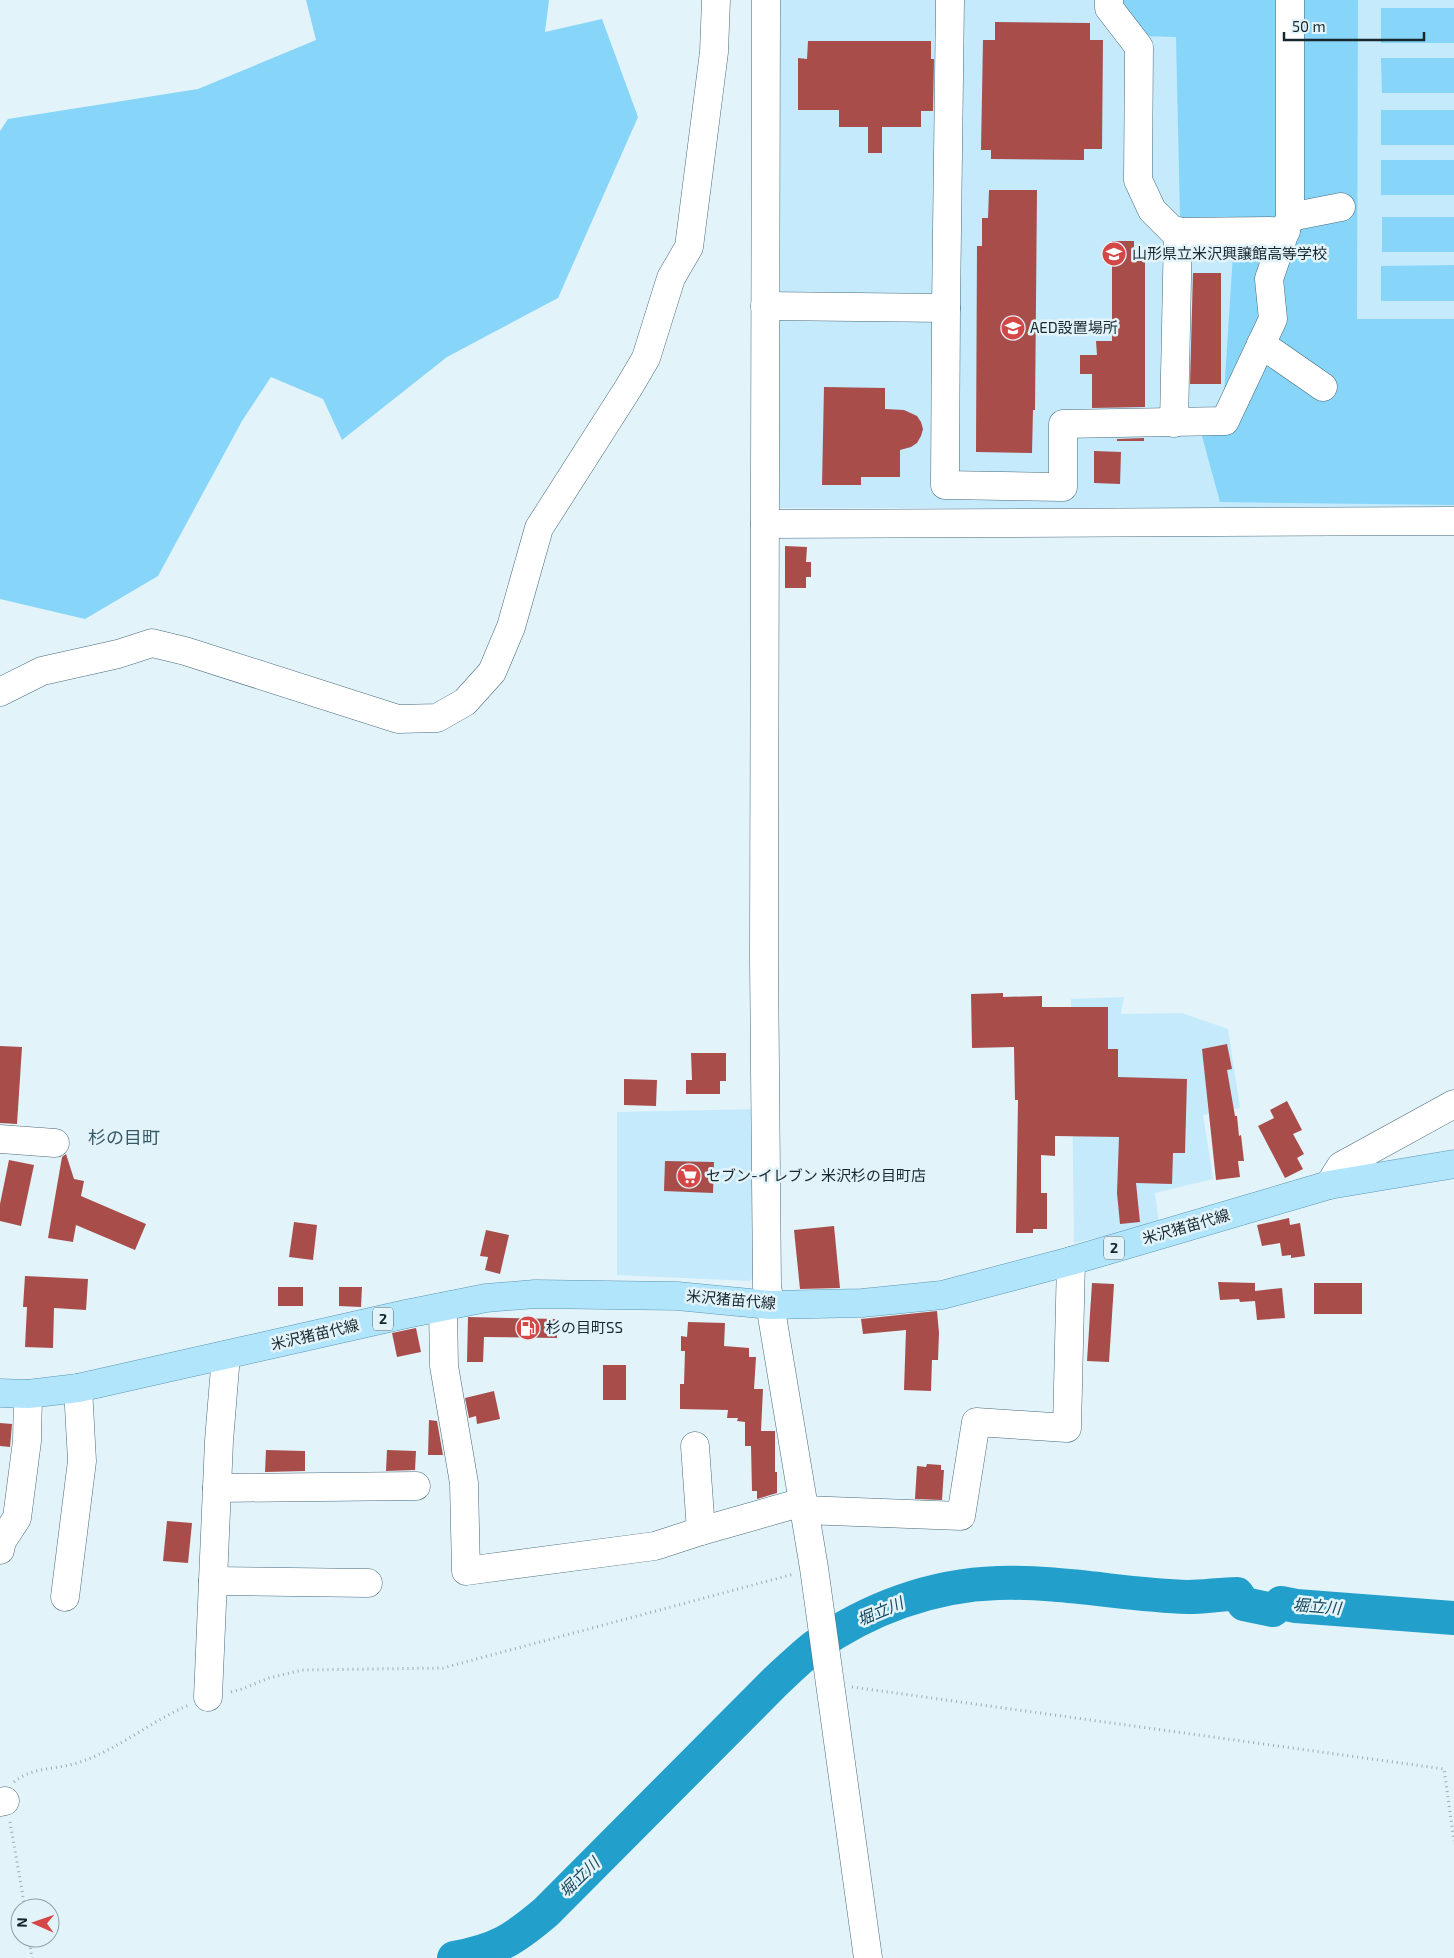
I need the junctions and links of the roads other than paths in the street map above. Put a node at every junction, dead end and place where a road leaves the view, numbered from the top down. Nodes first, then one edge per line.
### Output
1 (716, 0) edge
2 (766, 0) edge
3 (950, 0) edge
4 (1109, 0) edge
5 (1290, 0) edge
6 (1340, 206) dead end
7 (1288, 224) junction
8 (1178, 232) junction
9 (765, 306) junction
10 (946, 308) junction
11 (1261, 344) junction
12 (1323, 387) dead end
13 (1174, 423) junction
14 (1454, 522) edge
15 (765, 524) junction
16 (0, 692) edge
17 (1454, 1104) edge
18 (0, 1139) edge
19 (55, 1143) dead end
20 (1454, 1164) edge
21 (1329, 1185) junction
22 (1071, 1261) junction
23 (770, 1305) junction
24 (443, 1307) junction
25 (226, 1355) junction
26 (78, 1388) junction
27 (0, 1393) edge
28 (28, 1394) junction
29 (695, 1446) dead end
30 (416, 1486) dead end
31 (217, 1488) junction
32 (803, 1506) junction
33 (701, 1530) junction
34 (0, 1550) edge
35 (213, 1581) junction
36 (368, 1583) dead end
37 (65, 1596) dead end
38 (208, 1697) road end
39 (868, 1958) edge

1 - 16 street
2 - 9 street
3 - 10 street
4 - 8 street
5 - 7 street
6 - 7 street
7 - 8 street
7 - 11 street
8 - 13 street
9 - 10 street
9 - 15 street
10 - 13 street
11 - 12 street
11 - 13 street
14 - 15 street
15 - 23 street
17 - 21 street
18 - 19 street
20 - 21 main road, 米沢猪苗代線 / 2
21 - 22 main road, 米沢猪苗代線 / 2
22 - 23 main road, 米沢猪苗代線 / 2
22 - 32 street
23 - 24 main road, 米沢猪苗代線 / 2
23 - 32 street
24 - 25 main road, 米沢猪苗代線 / 2
24 - 33 street
25 - 26 main road, 米沢猪苗代線 / 2
25 - 31 street
26 - 28 main road, 米沢猪苗代線 / 2
26 - 37 street
27 - 28 main road, 米沢猪苗代線 / 2
28 - 34 street
29 - 33 street
30 - 31 street
31 - 35 street
32 - 33 street
32 - 39 street
35 - 36 street
35 - 38 street

